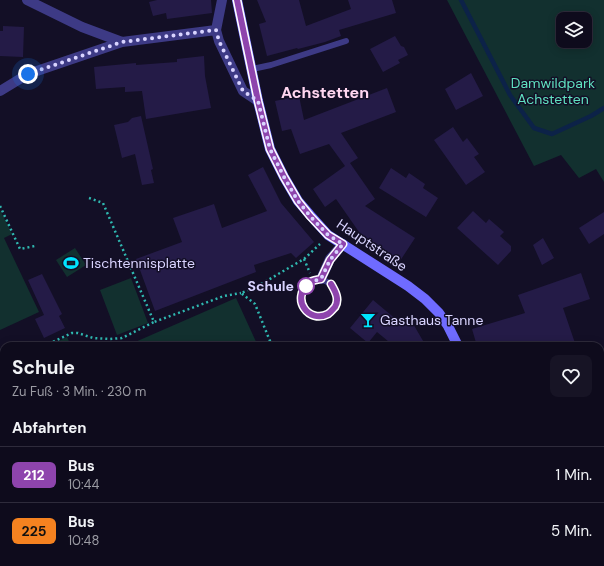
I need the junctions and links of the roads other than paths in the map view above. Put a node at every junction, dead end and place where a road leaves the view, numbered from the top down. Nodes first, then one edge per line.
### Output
1 (28, 0) edge
2 (222, 0) edge
3 (237, 0) edge
4 (216, 30) junction
5 (346, 41) dead end
6 (122, 42) junction
7 (252, 69) junction
8 (0, 91) edge
9 (258, 101) junction
10 (343, 244) junction
11 (321, 279) junction
12 (456, 342) edge

1 - 6 street
2 - 4 street
3 - 7 street, Hauptstraße
4 - 6 street
4 - 9 street
5 - 7 lane
6 - 8 street
7 - 9 street, Hauptstraße
9 - 10 street, Hauptstraße
10 - 11 street
10 - 12 street, Hauptstraße
11 - 11 lane

